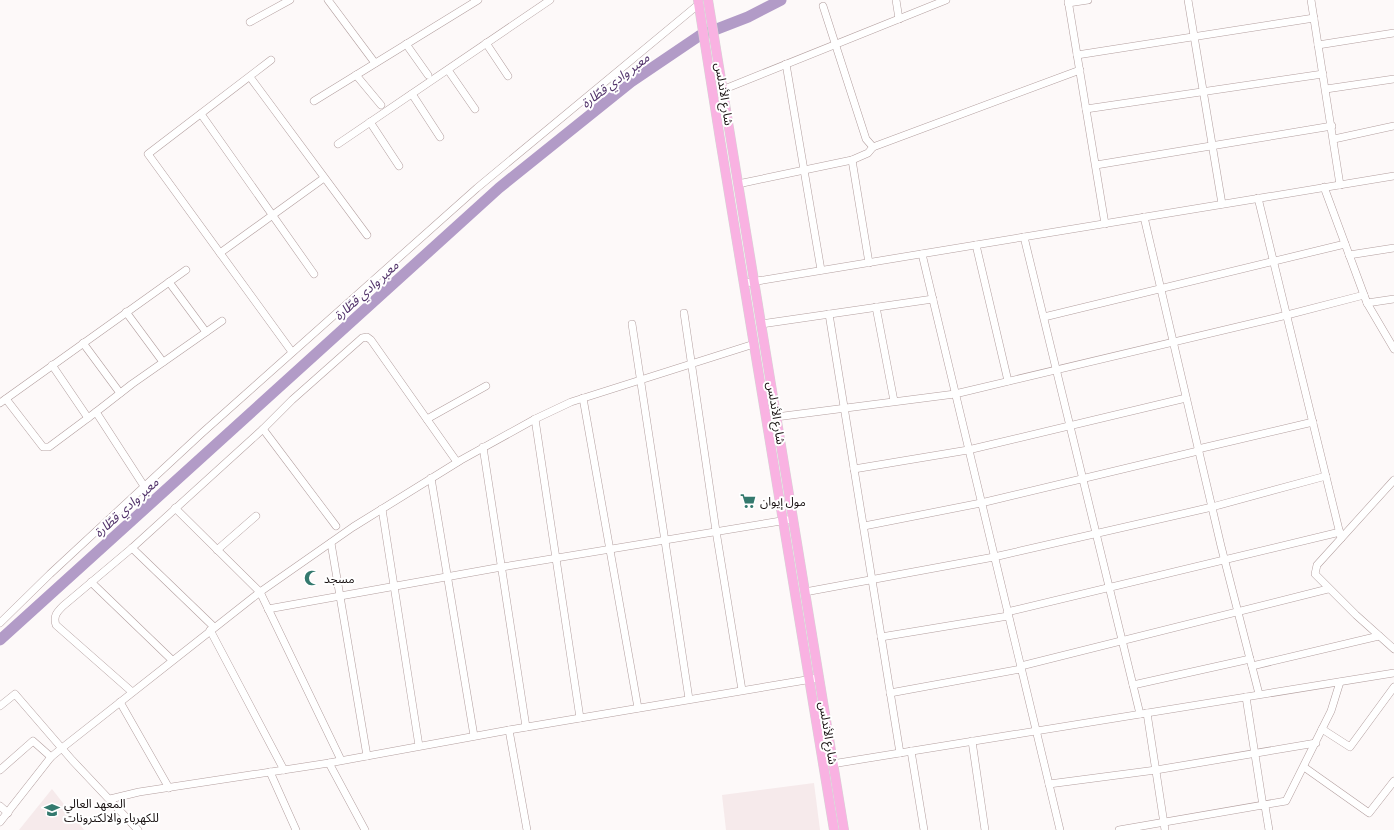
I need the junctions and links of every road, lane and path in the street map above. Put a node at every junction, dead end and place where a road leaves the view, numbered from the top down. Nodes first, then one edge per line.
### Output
1 (290, 0) edge
2 (328, 0) edge
3 (478, 0) edge
4 (550, 0) edge
5 (708, 0) edge
6 (896, 0) edge
7 (946, 0) edge
8 (1088, 0) edge
9 (1188, 0) edge
10 (1311, 0) edge
11 (699, 2) edge
12 (1068, 2) edge
13 (823, 6) dead end
14 (1314, 18) junction
15 (899, 19) junction
16 (250, 22) dead end
17 (1394, 34) edge
18 (1194, 37) junction
19 (486, 43) junction
20 (406, 44) junction
21 (836, 44) junction
22 (1318, 45) junction
23 (1077, 55) junction
24 (271, 60) dead end
25 (375, 63) junction
26 (786, 64) junction
27 (448, 70) junction
28 (1080, 70) junction
29 (1323, 74) junction
30 (356, 75) junction
31 (428, 75) dead end
32 (508, 76) dead end
33 (250, 77) junction
34 (1394, 79) edge
35 (1326, 89) junction
36 (722, 90) junction
37 (1203, 92) junction
38 (412, 94) junction
39 (314, 101) dead end
40 (381, 105) dead end
41 (475, 109) dead end
42 (1086, 109) junction
43 (201, 114) junction
44 (370, 122) junction
45 (1332, 126) junction
46 (1394, 126) edge
47 (440, 137) dead end
48 (1334, 139) junction
49 (338, 144) dead end
50 (873, 146) junction
51 (1212, 146) junction
52 (852, 160) junction
53 (1096, 165) junction
54 (399, 166) dead end
55 (804, 170) junction
56 (1394, 176) edge
57 (324, 178) junction
58 (738, 184) junction
59 (1340, 185) junction
60 (1324, 188) junction
61 (1258, 198) junction
62 (1222, 204) junction
63 (273, 214) junction
64 (1144, 217) junction
65 (1105, 224) junction
66 (367, 235) dead end
67 (1024, 237) junction
68 (1345, 244) junction
69 (976, 245) junction
70 (1394, 248) edge
71 (220, 253) junction
72 (922, 254) junction
73 (1349, 255) junction
74 (1273, 261) junction
75 (869, 262) junction
76 (186, 270) dead end
77 (821, 270) junction
78 (314, 274) dead end
79 (754, 281) junction
80 (169, 282) junction
81 (744, 283) junction
82 (1160, 289) junction
83 (1364, 295) junction
84 (933, 299) junction
85 (1394, 299) edge
86 (1367, 303) junction
87 (876, 307) junction
88 (126, 312) junction
89 (684, 313) dead end
90 (829, 314) junction
91 (1287, 315) junction
92 (1044, 317) junction
93 (222, 321) dead end
94 (632, 324) dead end
95 (761, 324) junction
96 (206, 332) junction
97 (82, 342) junction
98 (1173, 343) junction
99 (754, 344) junction
100 (1394, 349) edge
101 (292, 352) junction
102 (163, 362) junction
103 (690, 363) junction
104 (52, 365) junction
105 (1056, 371) junction
106 (639, 380) junction
107 (1008, 382) junction
108 (486, 386) dead end
109 (120, 393) junction
110 (955, 394) junction
111 (583, 398) junction
112 (1186, 398) junction
113 (3, 401) edge
114 (894, 402) junction
115 (843, 408) junction
116 (96, 412) junction
117 (776, 417) junction
118 (88, 418) junction
119 (427, 419) junction
120 (535, 419) junction
121 (1313, 422) junction
122 (1069, 425) junction
123 (263, 429) junction
124 (483, 448) junction
125 (968, 450) junction
126 (1198, 450) junction
127 (457, 462) junction
128 (854, 469) junction
129 (1326, 476) junction
130 (431, 478) junction
131 (1082, 478) junction
132 (1394, 480) edge
133 (144, 486) junction
134 (981, 503) junction
135 (1212, 507) junction
136 (175, 508) junction
137 (382, 509) junction
138 (256, 516) dead end
139 (793, 519) junction
140 (783, 521) junction
141 (336, 526) dead end
142 (864, 526) junction
143 (716, 531) junction
144 (1095, 534) junction
145 (1341, 535) junction
146 (664, 540) junction
147 (330, 543) junction
148 (132, 548) junction
149 (609, 549) junction
150 (217, 550) junction
151 (994, 557) junction
152 (557, 558) junction
153 (1224, 559) junction
154 (502, 567) junction
155 (448, 577) junction
156 (872, 580) junction
157 (92, 582) junction
158 (393, 586) junction
159 (1108, 586) junction
160 (1328, 589) junction
161 (260, 592) junction
162 (805, 592) junction
163 (340, 596) junction
164 (268, 609) junction
165 (1238, 613) junction
166 (1008, 614) junction
167 (0, 623) edge
168 (212, 629) junction
169 (1379, 636) junction
170 (881, 637) junction
171 (1122, 642) junction
172 (1394, 649) edge
173 (172, 660) junction
174 (1251, 663) junction
175 (1021, 668) junction
176 (1394, 673) edge
177 (813, 678) junction
178 (1340, 682) junction
179 (1133, 685) junction
180 (1394, 687) edge
181 (742, 690) junction
182 (132, 691) junction
183 (890, 693) junction
184 (1259, 694) junction
185 (1246, 697) junction
186 (689, 699) junction
187 (120, 702) junction
188 (0, 706) edge
189 (638, 708) junction
190 (1143, 713) junction
191 (580, 718) junction
192 (526, 727) junction
193 (1322, 729) junction
194 (509, 730) junction
195 (1036, 731) junction
196 (474, 736) junction
197 (972, 741) junction
198 (1316, 743) junction
199 (419, 746) junction
200 (62, 748) junction
201 (911, 751) junction
202 (900, 753) junction
203 (1254, 754) junction
204 (367, 756) junction
205 (51, 757) junction
206 (341, 760) junction
207 (329, 762) junction
208 (832, 764) junction
209 (1304, 767) junction
210 (0, 770) edge
211 (284, 770) junction
212 (1156, 770) junction
213 (270, 772) junction
214 (1394, 781) edge
215 (1049, 784) junction
216 (169, 788) junction
217 (110, 799) junction
218 (0, 806) edge
219 (1264, 806) junction
220 (8, 813) junction
221 (0, 822) edge
222 (1165, 826) edge
223 (138, 830) edge
224 (296, 830) edge
225 (365, 830) edge
226 (527, 830) edge
227 (834, 830) edge
228 (844, 830) edge
229 (924, 830) edge
230 (985, 830) edge
231 (1060, 830) edge
232 (1119, 830) edge
233 (1269, 830) edge

1 - 16 street
2 - 25 street
3 - 20 street
4 - 19 street
5 - 36 main road, شارع الأندلس
6 - 15 street
7 - 15 street
8 - 12 street
9 - 18 street
10 - 14 street
11 - 81 main road, شارع الأندلس
11 - 101 street
12 - 23 street
13 - 21 street
14 - 18 street
14 - 22 street
15 - 21 street
17 - 22 street
18 - 23 street
18 - 37 street
19 - 27 street
19 - 32 street
20 - 25 street
20 - 31 street
21 - 26 street
21 - 50 street
22 - 29 street
23 - 28 street
24 - 33 street
25 - 30 street
26 - 36 street
26 - 55 street
27 - 38 street
27 - 41 street
28 - 42 street
28 - 50 street
29 - 35 street
29 - 37 street
30 - 39 street
30 - 40 street
33 - 43 street
33 - 57 street
34 - 35 street
35 - 45 street
36 - 58 main road, شارع الأندلس
37 - 42 street
37 - 51 street
38 - 44 street
38 - 47 street
42 - 53 street
43 - 63 street
43 - 71 street
44 - 49 street
44 - 54 street
45 - 48 street
45 - 51 street
46 - 48 street
48 - 59 street
50 - 52 street
51 - 53 street
51 - 62 street
52 - 55 street
52 - 75 street
53 - 65 street
55 - 58 street
55 - 77 street
56 - 59 street
57 - 63 street
57 - 66 street
58 - 79 main road, شارع الأندلس
59 - 60 street
60 - 61 street
60 - 68 street
61 - 62 street
61 - 74 street
62 - 64 street
63 - 71 street
63 - 78 street
64 - 65 street
64 - 82 street
65 - 67 street
67 - 69 street
67 - 92 street
68 - 73 street
68 - 74 street
69 - 72 street
69 - 107 street
70 - 73 street
71 - 101 street
72 - 75 street
72 - 84 street
73 - 83 street
74 - 82 street
74 - 91 street
75 - 77 street
76 - 80 street
77 - 79 street
79 - 81 street
79 - 95 main road, شارع الأندلس
80 - 88 street
80 - 96 street
81 - 99 main road, شارع الأندلس
82 - 92 street
82 - 98 street
83 - 86 street
83 - 91 street
84 - 87 street
84 - 110 street
85 - 86 street
86 - 100 street
87 - 90 street
87 - 114 street
88 - 97 street
88 - 102 street
89 - 103 street
90 - 95 street
90 - 115 street
91 - 98 street
91 - 121 street
92 - 105 street
93 - 96 street
94 - 106 street
95 - 117 main road, شارع الأندلس
96 - 102 street
97 - 104 street
97 - 109 street
98 - 105 street
98 - 112 street
99 - 103 street
99 - 140 main road, شارع الأندلس
101 - 133 street
102 - 109 street
103 - 106 street
103 - 143 street
104 - 113 street
104 - 118 street
105 - 107 street
105 - 122 street
106 - 111 street
106 - 146 street
107 - 110 street
108 - 119 street
109 - 116 street
110 - 114 street
110 - 125 street
111 - 120 street
111 - 149 street
112 - 122 street
112 - 126 street
113 - 118 street
114 - 115 street
115 - 117 street
115 - 128 street
116 - 118 street
116 - 133 street
117 - 139 main road, شارع الأندلس
119 - 123 street
119 - 127 street
120 - 124 street
120 - 152 street
121 - 126 street
121 - 129 street
122 - 125 street
122 - 131 street
123 - 136 street
123 - 141 street
124 - 127 street
124 - 154 street
125 - 128 street
125 - 134 street
126 - 131 street
126 - 135 street
127 - 130 street
128 - 142 street
129 - 135 street
129 - 145 street
130 - 137 street
130 - 155 street
131 - 134 street
131 - 144 street
132 - 145 street
133 - 167 street
134 - 142 street
134 - 151 street
135 - 144 street
135 - 153 street
136 - 148 street
136 - 150 street
137 - 147 street
137 - 158 street
138 - 150 street
139 - 140 street
139 - 162 main road, شارع الأندلس
140 - 143 street
140 - 177 main road, شارع الأندلس
142 - 156 street
143 - 146 street
143 - 181 street
144 - 151 street
144 - 159 street
145 - 153 street
145 - 160 street
146 - 149 street
146 - 186 street
147 - 161 street
147 - 163 street
148 - 157 street
148 - 168 street
149 - 152 street
149 - 189 street
150 - 161 street
151 - 156 street
151 - 166 street
152 - 154 street
152 - 191 street
153 - 159 street
153 - 165 street
154 - 155 street
154 - 192 street
155 - 158 street
155 - 196 street
156 - 162 street
156 - 170 street
157 - 173 street
157 - 182 street
158 - 163 street
158 - 199 street
159 - 166 street
159 - 171 street
160 - 165 street
160 - 169 street
161 - 164 street
161 - 168 street
162 - 177 main road, شارع الأندلس
163 - 164 street
163 - 204 street
164 - 206 street
165 - 171 street
165 - 174 street
166 - 170 street
166 - 175 street
168 - 173 street
168 - 211 street
169 - 172 street
169 - 174 street
170 - 183 street
171 - 175 street
171 - 179 street
173 - 182 street
174 - 179 street
174 - 184 street
175 - 183 street
175 - 195 street
176 - 178 street
177 - 181 street
177 - 208 main road, شارع الأندلس
177 - 227 main road, شارع الأندلس
178 - 184 street
178 - 193 street
179 - 190 street
180 - 193 street
181 - 186 street
182 - 187 street
183 - 202 street
184 - 185 street
185 - 190 street
185 - 203 street
186 - 189 street
187 - 200 street
187 - 216 street
188 - 200 street
189 - 191 street
190 - 195 street
190 - 212 street
191 - 192 street
192 - 194 street
193 - 198 street
194 - 196 street
194 - 226 street
195 - 197 street
195 - 215 street
196 - 199 street
197 - 201 street
197 - 230 street
198 - 203 street
198 - 209 street
199 - 204 street
200 - 205 street
200 - 217 street
201 - 202 street
201 - 229 street
202 - 208 street
203 - 212 street
203 - 219 street
204 - 206 street
205 - 210 street
205 - 220 street
206 - 207 street
207 - 211 street
207 - 225 street
208 - 228 main road, شارع الأندلس
209 - 214 street
209 - 219 street
211 - 213 street
212 - 215 street
212 - 222 street
213 - 216 street
213 - 224 street
215 - 231 street
216 - 217 street
217 - 223 street
218 - 220 street
219 - 222 street
219 - 233 street
220 - 221 street
222 - 232 street

